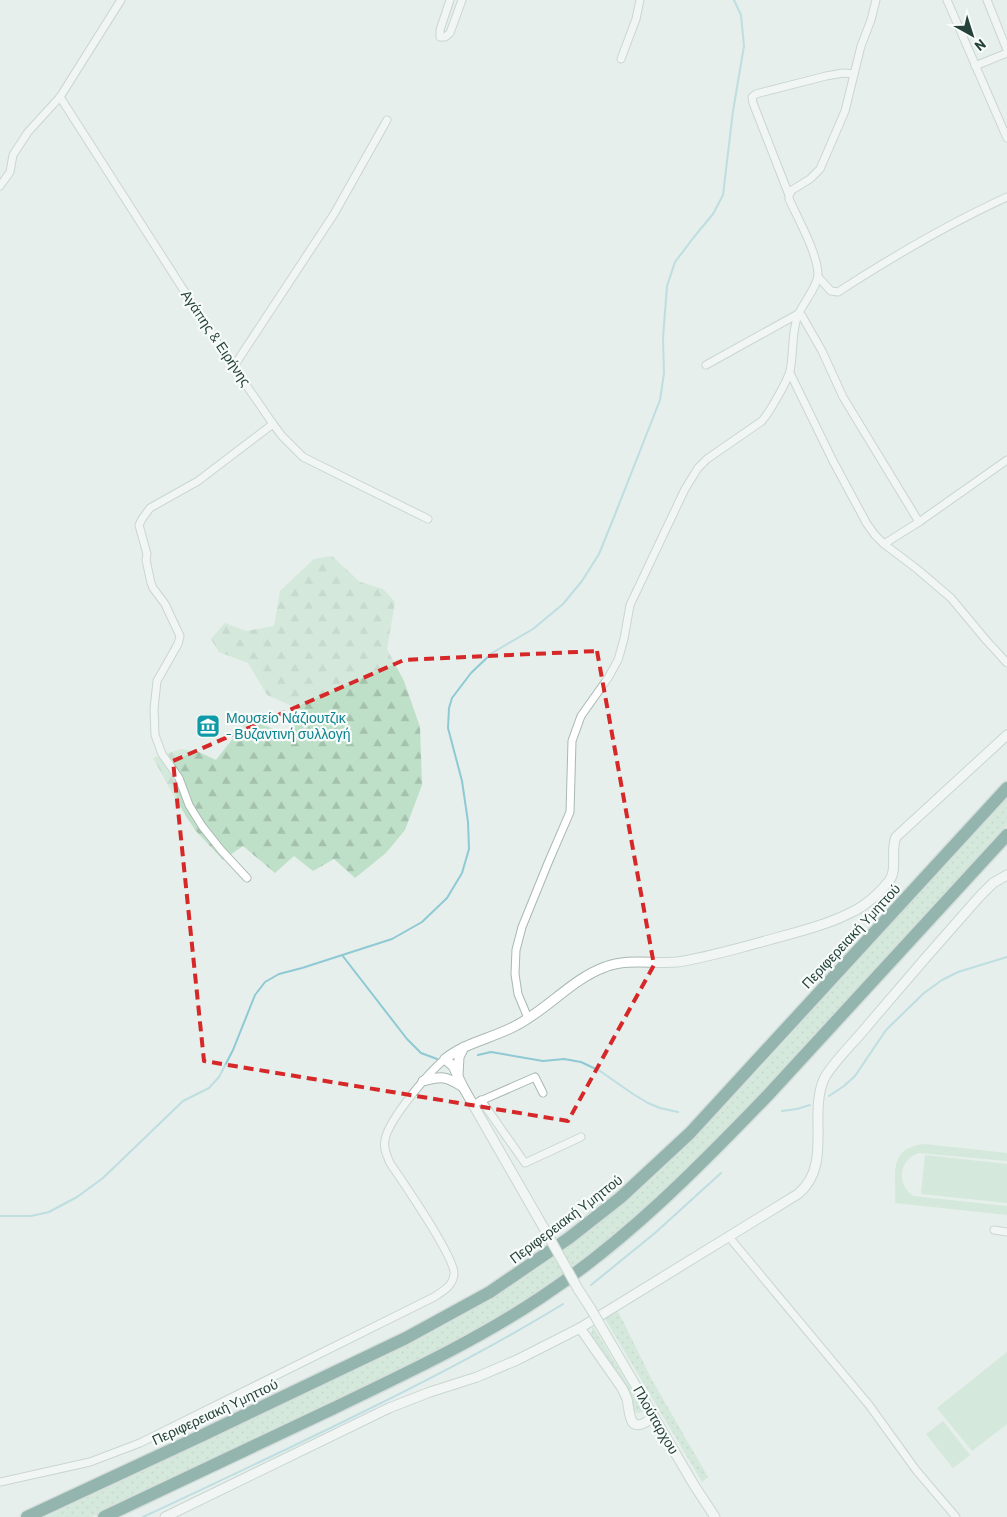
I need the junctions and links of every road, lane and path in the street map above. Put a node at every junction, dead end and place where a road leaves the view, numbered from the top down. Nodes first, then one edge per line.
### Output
1 (121, 0) edge
2 (450, 0) edge
3 (462, 0) edge
4 (640, 0) edge
5 (876, 0) edge
6 (947, 0) edge
7 (988, 0) edge
8 (1007, 51) edge
9 (621, 59) dead end
10 (975, 66) junction
11 (854, 74) junction
12 (60, 97) junction
13 (387, 120) dead end
14 (1007, 138) edge
15 (0, 186) edge
16 (789, 194) junction
17 (1007, 197) edge
18 (818, 277) junction
19 (798, 314) junction
20 (706, 365) dead end
21 (234, 366) junction
22 (790, 373) junction
23 (272, 424) junction
24 (1007, 460) edge
25 (428, 519) dead end
26 (919, 522) junction
27 (884, 544) junction
28 (1007, 662) edge
29 (1007, 735) edge
30 (1007, 780) edge
31 (1007, 788) edge
32 (977, 820) junction
33 (1007, 835) edge
34 (1007, 875) edge
35 (247, 878) dead end
36 (528, 1018) junction
37 (464, 1048) junction
38 (445, 1059) junction
39 (455, 1077) junction
40 (423, 1081) junction
41 (543, 1093) dead end
42 (477, 1102) junction
43 (581, 1137) dead end
44 (994, 1230) dead end
45 (1007, 1232) edge
46 (729, 1237) junction
47 (580, 1328) junction
48 (654, 1417) junction
49 (0, 1482) edge
50 (27, 1517) edge
51 (104, 1517) edge
52 (165, 1517) edge
53 (715, 1517) edge
54 (956, 1517) edge

1 - 12 street
2 - 3 street
4 - 9 street
5 - 11 street
6 - 10 street
7 - 8 street
8 - 10 street
10 - 14 street
11 - 16 street
11 - 16 street
12 - 15 street
12 - 21 street, Αγάπης & Ειρήνης
13 - 21 street
16 - 18 street
17 - 18 street
18 - 19 street
19 - 20 street
19 - 22 street
19 - 26 street
21 - 23 street, Αγάπης & Ειρήνης
22 - 27 street
22 - 36 street
23 - 25 street, Αγάπης & Ειρήνης
23 - 35 street
24 - 26 street
26 - 27 street
27 - 28 street
29 - 36 street
30 - 32 highway
31 - 32 highway, Περιφερειακή Υμηττού
32 - 50 highway, Περιφερειακή Υμηττού
33 - 51 highway
34 - 46 street
36 - 37 street
37 - 38 street
37 - 39 street
38 - 39 street
38 - 40 street
39 - 40 street
39 - 42 street, Πλούταρχου
40 - 49 street
41 - 42 street
42 - 43 street
42 - 48 street, Πλούταρχου, bridge
44 - 45 street
46 - 47 street
46 - 54 street
47 - 48 street
47 - 52 street
48 - 53 street, Πλούταρχου

